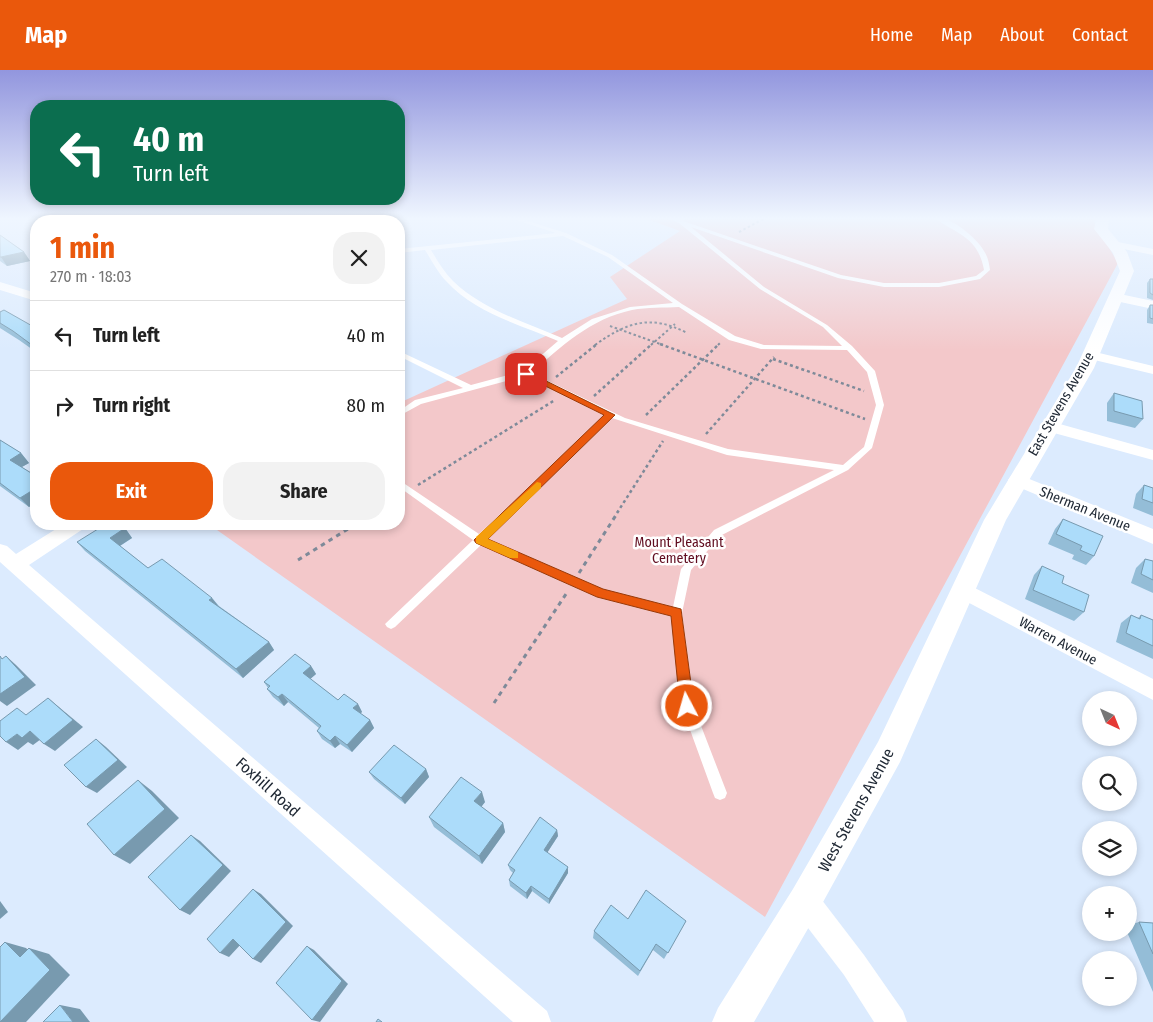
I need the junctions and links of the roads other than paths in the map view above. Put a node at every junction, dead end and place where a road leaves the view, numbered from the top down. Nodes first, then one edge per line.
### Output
1 (435, 261) edge
2 (618, 261) edge
3 (731, 261) edge
4 (795, 261) edge
5 (986, 261) edge
6 (1125, 261) edge
7 (3, 287) edge
8 (30, 295) edge
9 (1116, 297) junction
10 (680, 305) junction
11 (1153, 305) edge
12 (563, 340) junction
13 (849, 348) junction
14 (1091, 355) junction
15 (405, 356) edge
16 (1153, 370) edge
17 (526, 374) junction
18 (470, 388) junction
19 (405, 410) edge
20 (611, 415) junction
21 (1049, 426) junction
22 (1153, 455) edge
23 (845, 468) junction
24 (1017, 480) junction
25 (405, 487) edge
26 (65, 530) edge
27 (1153, 537) edge
28 (480, 540) junction
29 (8, 558) edge
30 (963, 590) junction
31 (677, 613) junction
32 (391, 624) dead end
33 (1153, 690) edge
34 (720, 793) dead end
35 (805, 901) junction
36 (536, 1022) edge
37 (732, 1022) edge
38 (892, 1022) edge

1 - 12 lane
2 - 10 lane
3 - 13 lane
4 - 5 lane
6 - 9 street, East Stevens Avenue
7 - 8 street
9 - 11 street
9 - 14 street, East Stevens Avenue
10 - 12 lane
10 - 13 lane
12 - 17 lane
13 - 23 lane
14 - 16 street
14 - 21 street, East Stevens Avenue
15 - 18 lane
17 - 18 lane
17 - 20 lane
18 - 19 lane
20 - 23 lane
20 - 28 lane
21 - 22 street
21 - 24 street, East Stevens Avenue
23 - 31 lane
24 - 27 street, Sherman Avenue
24 - 30 street, East Stevens Avenue
25 - 28 lane
26 - 29 street
28 - 31 lane
28 - 32 lane
29 - 36 street, Foxhill Road
30 - 33 street, Warren Avenue
30 - 35 street, West Stevens Avenue
31 - 34 lane
35 - 37 street, West Stevens Avenue
35 - 38 street

